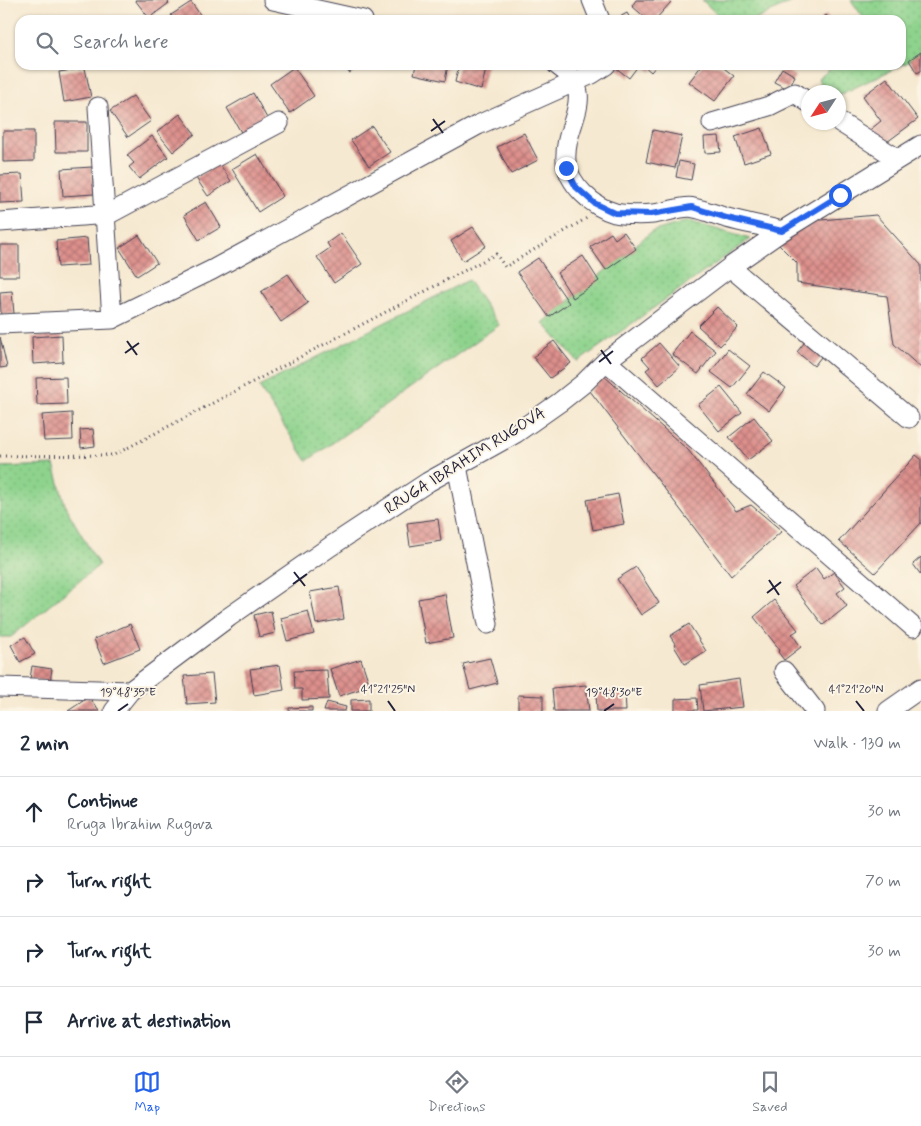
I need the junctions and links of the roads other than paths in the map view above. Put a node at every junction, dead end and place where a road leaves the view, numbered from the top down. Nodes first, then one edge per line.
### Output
1 (273, 0) edge
2 (592, 0) edge
3 (340, 15) edge
4 (598, 15) edge
5 (565, 70) edge
6 (598, 70) edge
7 (573, 82) junction
8 (801, 97) edge
9 (98, 107) dead end
10 (279, 123) dead end
11 (712, 123) dead end
12 (846, 126) edge
13 (921, 146) edge
14 (898, 159) junction
15 (105, 214) junction
16 (0, 222) edge
17 (782, 231) junction
18 (730, 267) junction
19 (112, 319) junction
20 (0, 324) edge
21 (606, 361) junction
22 (909, 418) dead end
23 (457, 466) junction
24 (488, 624) dead end
25 (914, 627) dead end
26 (784, 671) dead end
27 (0, 687) edge
28 (921, 688) edge
29 (130, 690) junction
30 (114, 711) edge
31 (816, 711) edge
32 (888, 711) edge

1 - 3 street
2 - 4 street
5 - 7 street
6 - 7 street
7 - 17 street
7 - 19 street
8 - 11 street
9 - 15 street
10 - 15 street
12 - 14 street
13 - 14 street, RRUGA IBRAHIM RUGOVA
14 - 17 street, RRUGA IBRAHIM RUGOVA
15 - 16 street
15 - 19 street
17 - 18 street, RRUGA IBRAHIM RUGOVA
18 - 21 street, RRUGA IBRAHIM RUGOVA
18 - 22 street
19 - 20 street
21 - 23 street, RRUGA IBRAHIM RUGOVA
21 - 25 street
23 - 24 street
23 - 29 street, RRUGA IBRAHIM RUGOVA
26 - 31 street
27 - 29 street
28 - 32 street
29 - 30 street, RRUGA IBRAHIM RUGOVA

